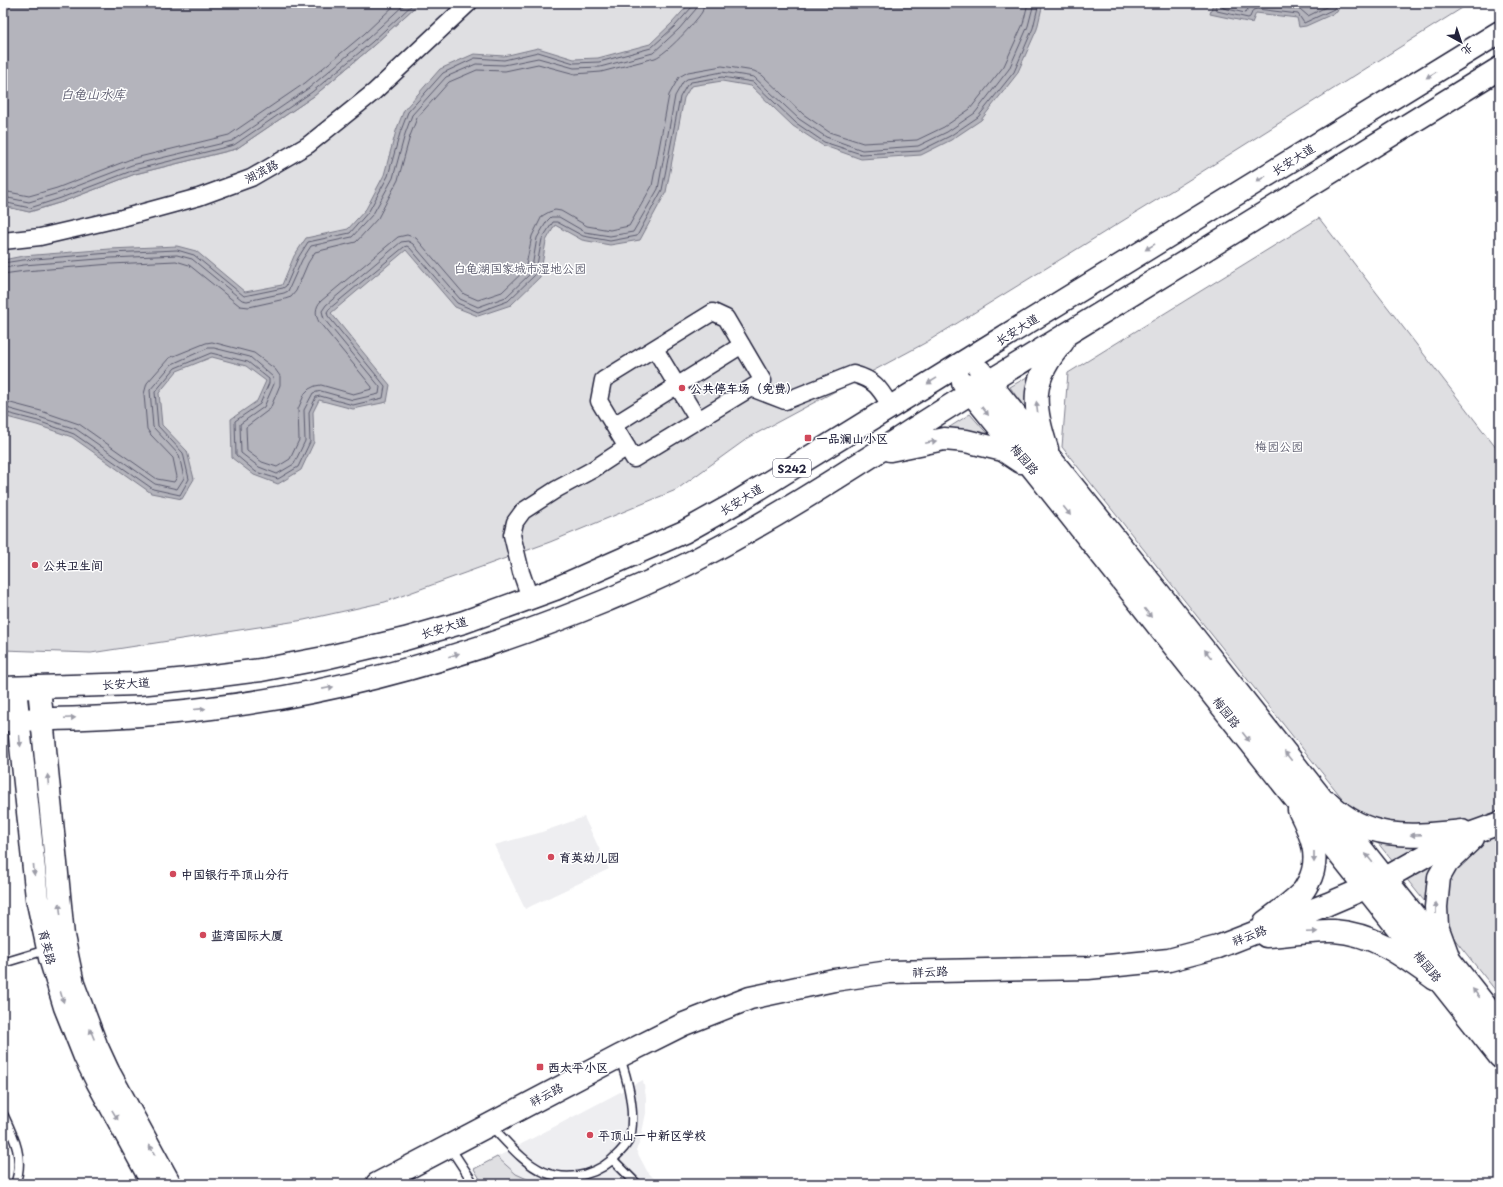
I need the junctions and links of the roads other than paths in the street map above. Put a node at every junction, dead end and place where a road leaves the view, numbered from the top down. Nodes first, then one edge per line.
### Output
1 (470, 3) edge
2 (1500, 32) edge
3 (1500, 68) edge
4 (3, 241) edge
5 (1075, 330) junction
6 (742, 345) junction
7 (655, 349) junction
8 (961, 363) junction
9 (989, 382) junction
10 (677, 387) junction
11 (751, 388) junction
12 (971, 393) junction
13 (891, 407) junction
14 (698, 420) junction
15 (614, 425) junction
16 (627, 447) junction
17 (879, 452) junction
18 (1042, 464) junction
19 (530, 598) junction
20 (39, 687) junction
21 (9, 688) edge
22 (42, 719) junction
23 (10, 720) edge
24 (1301, 790) junction
25 (1492, 826) edge
26 (1385, 878) junction
27 (1366, 888) junction
28 (1245, 938) junction
29 (48, 950) junction
30 (1449, 959) junction
31 (3, 963) edge
32 (1443, 985) junction
33 (1500, 1024) edge
34 (620, 1056) junction
35 (1500, 1057) edge
36 (3, 1114) edge
37 (489, 1124) junction
38 (449, 1146) junction
39 (613, 1160) junction
40 (15, 1184) edge
41 (154, 1184) edge
42 (170, 1184) edge
43 (377, 1184) edge
44 (474, 1184) edge
45 (637, 1184) edge

1 - 4 street, 湖滨路
2 -> 8 main road, 长安大道 / S242
3 - 5 main road, S242
5 - 9 main road, S242
18 -> 5 main road
6 - 7 street
6 - 10 street
6 - 11 street
7 - 10 street
7 - 15 street
8 - 9 main road, 梅园路
8 - 12 main road, 梅园路
8 -> 13 main road, 长安大道 / S242
9 - 12 main road, S242
9 - 18 main road, 梅园路
10 - 14 street
10 - 15 street
11 - 13 street
11 - 14 street
12 - 17 main road, S242
12 -> 18 main road, 梅园路
13 - 19 main road, 长安大道 / S242
14 - 16 street
15 - 16 street
16 - 19 street
17 -> 18 main road
22 -> 17 main road, S242
18 - 24 main road, 梅园路
19 - 20 main road, 长安大道 / S242
20 - 21 main road, 长安大道 / S242
20 - 22 main road
21 - 23 main road, 育英路
22 - 23 main road, S242
42 -> 22 main road
23 -> 29 main road, 育英路
25 -> 24 main road
26 -> 24 main road, 梅园路
24 - 27 main road, 梅园路
24 -> 28 main road
25 - 26 main road, 祥云路
30 -> 25 main road
26 - 27 main road, 祥云路
26 - 30 main road, 梅园路
27 - 28 main road, 祥云路
27 - 32 main road, 梅园路
28 -> 32 main road
28 - 34 main road, 祥云路
29 - 31 lane
29 -> 41 main road, 育英路
33 -> 30 main road, 梅园路
32 - 35 main road, 梅园路
34 - 37 main road, 祥云路
34 - 39 lane
36 - 40 lane
37 - 38 main road, 祥云路
37 - 39 lane
38 - 43 main road, 祥云路
38 - 44 lane
39 - 45 lane

